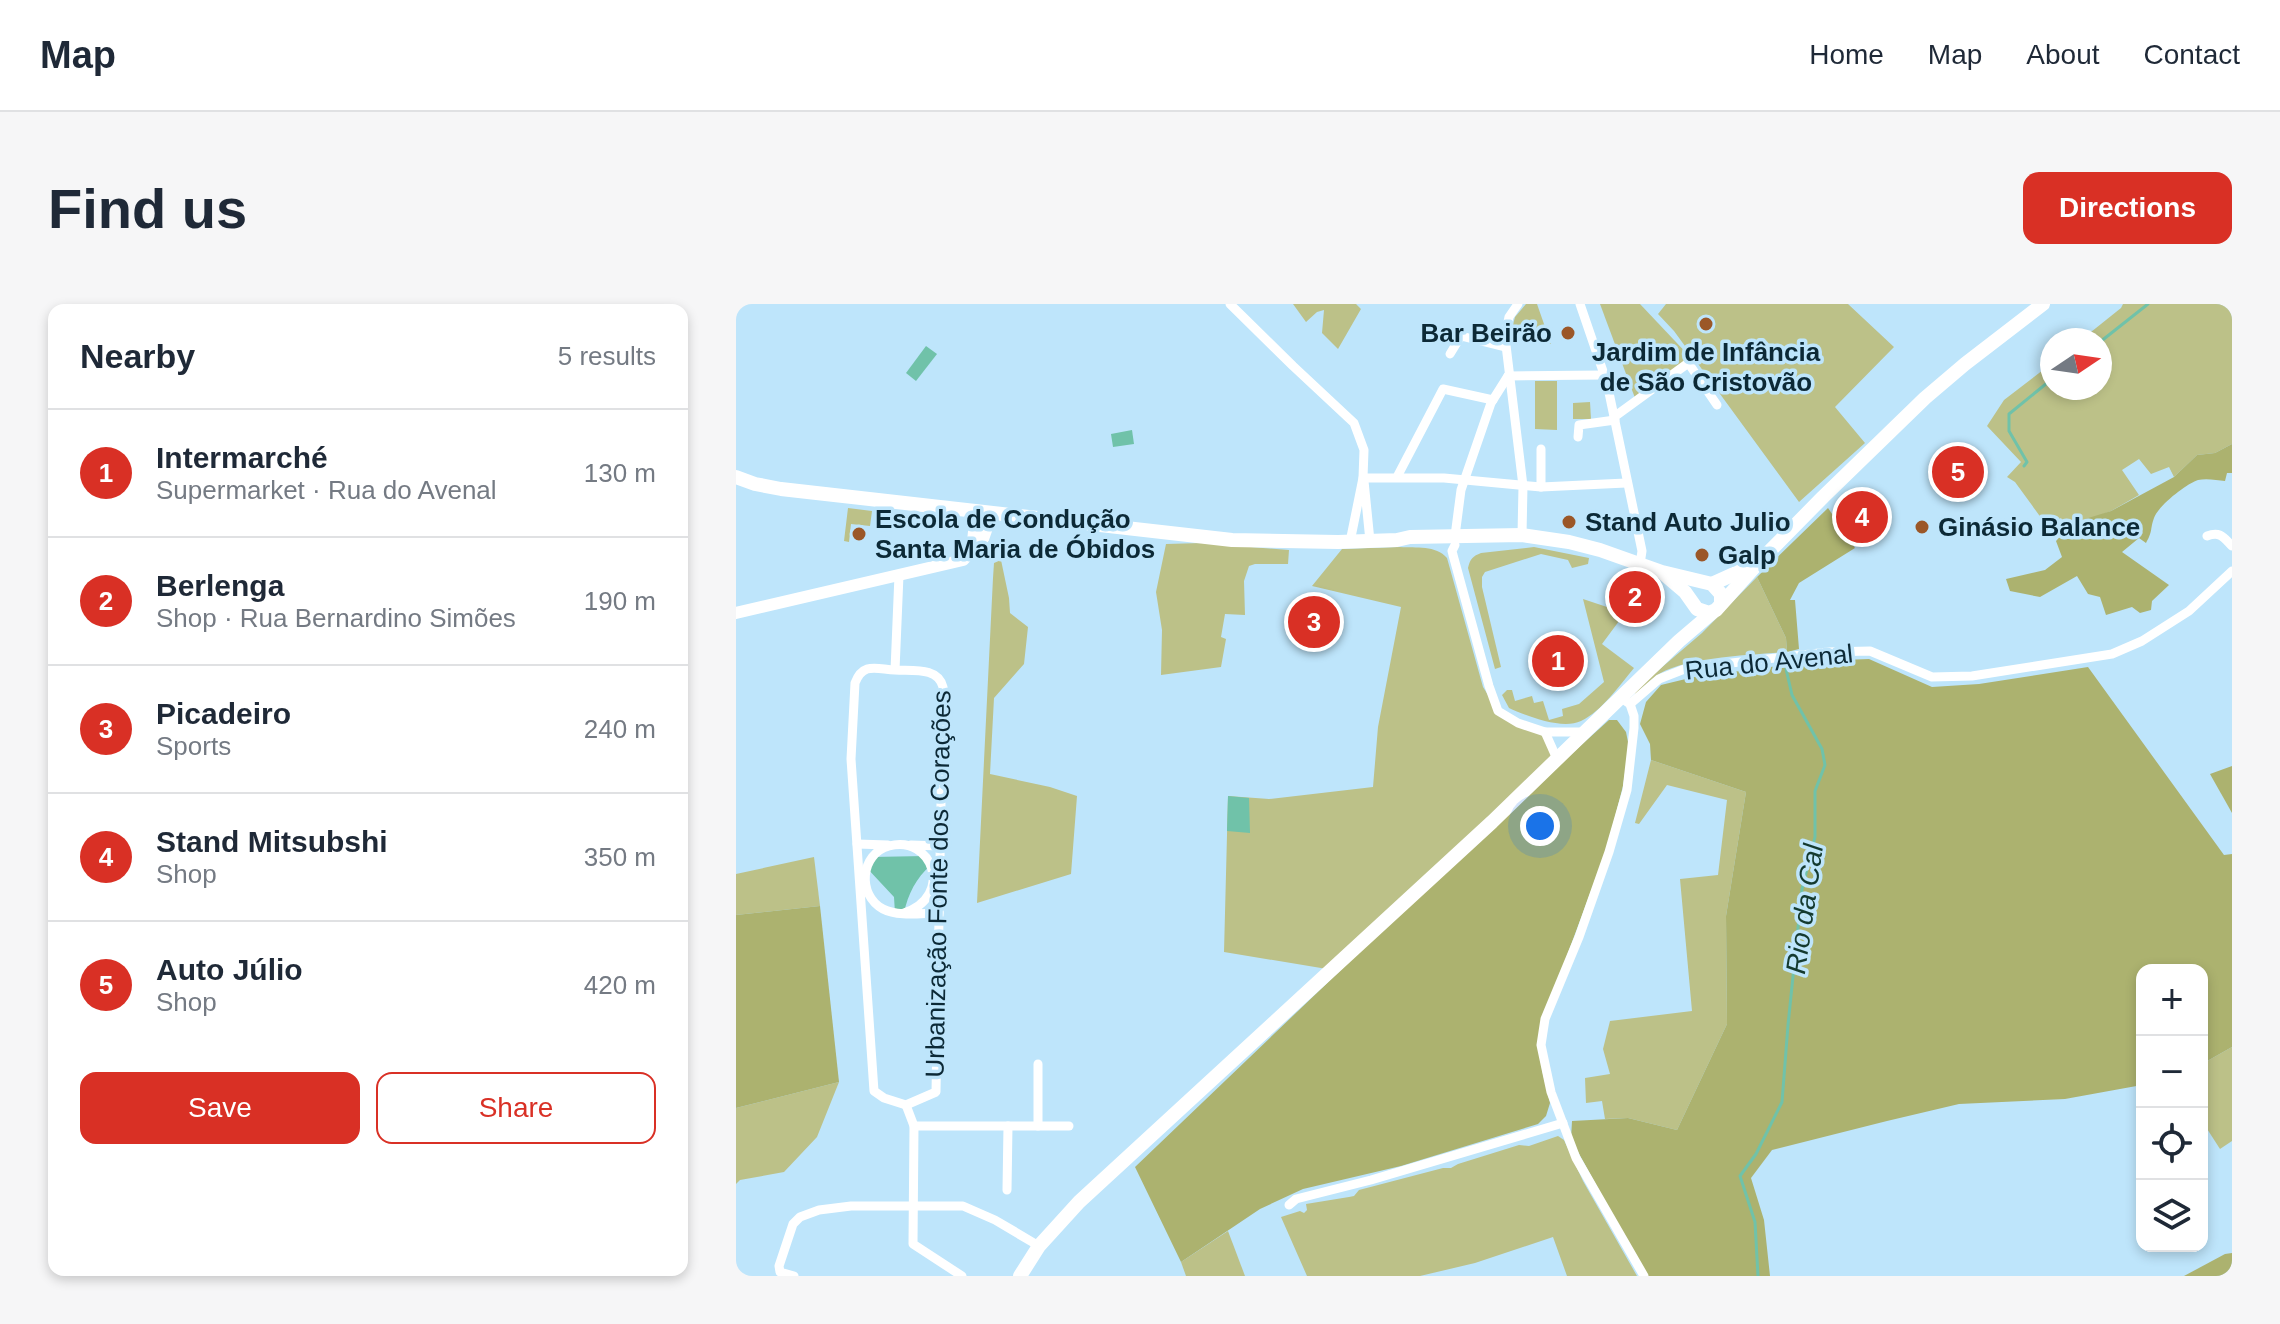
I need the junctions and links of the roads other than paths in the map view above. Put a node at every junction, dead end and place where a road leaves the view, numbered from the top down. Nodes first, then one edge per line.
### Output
1 (1230, 304) edge
2 (1518, 304) edge
3 (1580, 304) edge
4 (2043, 304) edge
5 (1505, 347) junction
6 (1702, 353) dead end
7 (1450, 354) dead end
8 (1689, 364) junction
9 (1604, 375) junction
10 (1508, 376) junction
11 (1493, 400) junction
12 (1717, 405) dead end
13 (1615, 418) junction
14 (1578, 437) dead end
15 (1541, 449) dead end
16 (736, 477) edge
17 (1397, 477) junction
18 (1363, 478) junction
19 (1465, 479) junction
20 (1626, 483) junction
21 (1523, 486) junction
22 (1541, 487) junction
23 (976, 512) junction
24 (992, 513) junction
25 (1526, 536) junction
26 (2207, 536) dead end
27 (1370, 541) junction
28 (1455, 541) junction
29 (1350, 542) junction
30 (2232, 546) edge
31 (972, 551) junction
32 (1758, 563) junction
33 (1640, 564) junction
34 (2232, 571) edge
35 (1662, 572) junction
36 (899, 575) junction
37 (1709, 583) junction
38 (1693, 603) junction
39 (1717, 608) junction
40 (736, 613) edge
41 (1679, 641) junction
42 (895, 670) junction
43 (1625, 700) junction
44 (1545, 732) junction
45 (1586, 732) junction
46 (1557, 759) junction
47 (857, 844) junction
48 (903, 844) junction
49 (891, 845) junction
50 (940, 846) junction
51 (862, 879) junction
52 (936, 880) junction
53 (893, 913) junction
54 (904, 913) junction
55 (939, 913) junction
56 (862, 914) junction
57 (1038, 1064) dead end
58 (906, 1105) junction
59 (1563, 1123) junction
60 (914, 1126) junction
61 (1008, 1126) junction
62 (1038, 1126) junction
63 (1069, 1126) dead end
64 (1007, 1190) dead end
65 (1289, 1205) dead end
66 (913, 1206) junction
67 (1039, 1246) junction
68 (794, 1276) edge
69 (962, 1276) edge
70 (1020, 1276) edge
71 (1644, 1276) edge

1 - 18 street
2 - 5 street
3 - 9 street
4 - 32 main road
5 - 7 street
5 - 10 street
6 - 8 street
8 - 12 street
8 - 13 street
9 - 10 street
9 - 13 street
10 - 11 street
10 - 21 street
11 - 17 street
11 - 19 street
13 - 14 street
13 - 20 street
15 - 22 street
16 - 23 main road
17 - 18 street
17 - 19 street
18 - 27 street
18 - 29 street
19 - 21 street
19 - 28 street
20 - 22 street
20 - 33 street
21 - 22 street
21 - 25 street
23 - 24 main road
23 - 31 street
24 - 29 main road
24 - 31 street
25 - 28 main road
25 - 33 main road
26 - 30 street
27 - 28 main road
27 - 29 main road
28 - 44 street
31 - 36 street
32 - 37 main road
32 - 39 main road
33 - 35 main road
34 - 43 street, Rua do Avenal
35 - 37 main road
35 - 38 main road
36 - 40 street
36 - 42 street, Urbanização Fonte dos Corações
37 - 38 main road
37 - 39 main road
38 - 39 main road
38 - 41 main road
39 - 41 main road
41 - 43 main road
42 - 47 street, Urbanização Fonte dos Corações
42 - 50 street, Urbanização Fonte dos Corações
43 - 45 main road
43 - 59 street
44 - 45 street
44 - 46 street
45 - 46 main road
46 - 67 main road
47 - 49 street
47 - 51 street, Urbanização Fonte dos Corações
48 - 49 street
48 - 50 street
48 - 52 street
49 - 51 street
50 - 52 street, Urbanização Fonte dos Corações
51 - 53 street
51 - 56 street, Urbanização Fonte dos Corações
52 - 54 street
52 - 55 street, Urbanização Fonte dos Corações
53 - 54 street
53 - 56 street
54 - 55 street
55 - 58 street, Urbanização Fonte dos Corações
56 - 58 street, Urbanização Fonte dos Corações
57 - 62 street
58 - 60 street
59 - 65 street
59 - 71 street
60 - 61 street
60 - 66 street
61 - 62 street
61 - 64 street
62 - 63 street
66 - 67 street
66 - 68 street
66 - 69 street
67 - 70 main road

